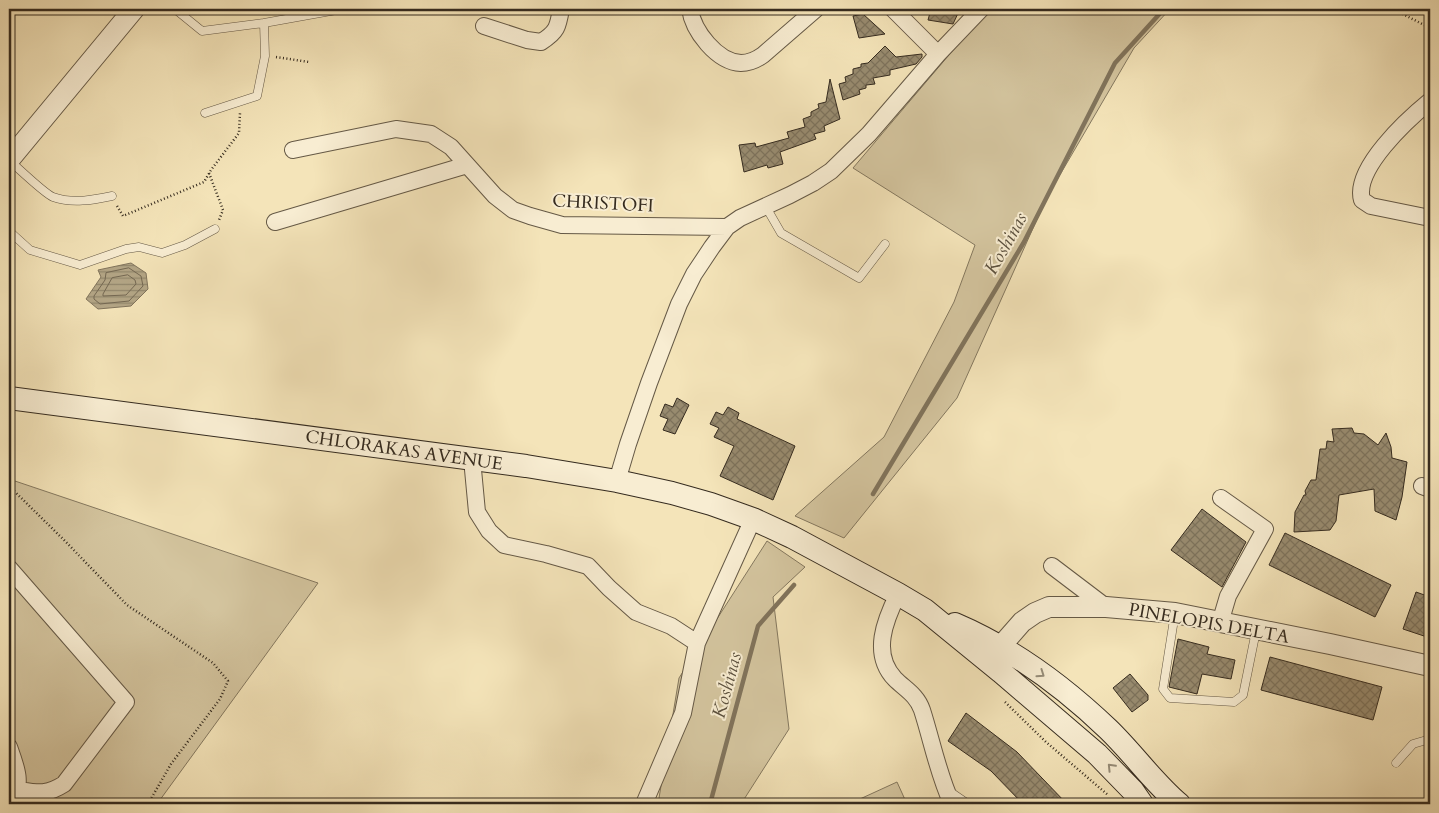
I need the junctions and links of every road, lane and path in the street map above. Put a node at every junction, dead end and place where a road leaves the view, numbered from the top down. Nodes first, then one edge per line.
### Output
1 (134, 9) edge
2 (175, 9) edge
3 (342, 9) edge
4 (561, 9) edge
5 (690, 9) edge
6 (816, 9) edge
7 (893, 9) edge
8 (981, 9) edge
9 (1393, 9) edge
10 (264, 24) junction
11 (484, 26) dead end
12 (1430, 28) edge
13 (938, 54) junction
14 (265, 56) junction
15 (309, 62) dead end
16 (1430, 101) edge
17 (240, 102) junction
18 (205, 113) dead end
19 (293, 150) dead end
20 (9, 160) edge
21 (467, 165) junction
22 (209, 173) junction
23 (112, 196) joint
24 (766, 207) junction
25 (1430, 218) edge
26 (275, 222) dead end
27 (727, 228) junction
28 (215, 229) joint
29 (9, 231) edge
30 (885, 244) dead end
31 (9, 398) edge
32 (472, 459) junction
33 (618, 481) junction
34 (9, 486) edge
35 (1222, 498) dead end
36 (753, 519) junction
37 (1052, 566) dead end
38 (9, 568) edge
39 (898, 594) junction
40 (1106, 607) junction
41 (924, 610) junction
42 (1175, 613) junction
43 (1220, 622) junction
44 (1257, 630) junction
45 (697, 643) junction
46 (1000, 647) junction
47 (1430, 666) edge
48 (1430, 739) edge
49 (9, 748) edge
50 (1396, 763) dead end
51 (945, 788) junction
52 (16, 797) edge
53 (148, 804) edge
54 (644, 804) edge
55 (952, 804) edge
56 (968, 804) edge
57 (1142, 804) edge
58 (1179, 804) edge

1 - 20 street
2 - 10 lane
3 - 10 lane
4 - 11 street
5 - 6 street
7 - 13 street
8 - 13 street
9 - 12 path
10 - 14 lane
13 - 24 street
14 - 15 path
14 - 17 lane
16 - 25 street
17 - 18 lane
17 - 22 path
19 - 21 street, CHRISTOFI
20 - 23 lane
21 - 26 street
21 - 27 street, CHRISTOFI
22 - 23 path
22 - 28 path
24 - 27 street
24 - 30 lane
27 - 33 street
28 - 29 lane
31 - 32 main road, CHLORAKAS AVENUE
32 - 33 main road, CHLORAKAS AVENUE
32 - 45 street
33 - 36 main road, CHLORAKAS AVENUE
34 - 53 path
35 - 43 street
36 - 39 main road, CHLORAKAS AVENUE
36 - 45 street
37 - 40 street
38 - 52 street
39 - 41 main road, CHLORAKAS AVENUE
39 - 51 street
40 - 42 street, PINELOPIS DELTA
40 - 46 street, PINELOPIS DELTA
41 - 46 main road
57 -> 41 main road
42 - 43 street, PINELOPIS DELTA
42 - 44 lane
43 - 44 street, PINELOPIS DELTA
44 - 47 street, PINELOPIS DELTA
45 - 54 street
46 -> 58 main road
48 - 50 lane
49 - 52 street
51 - 55 street
51 - 56 lane

